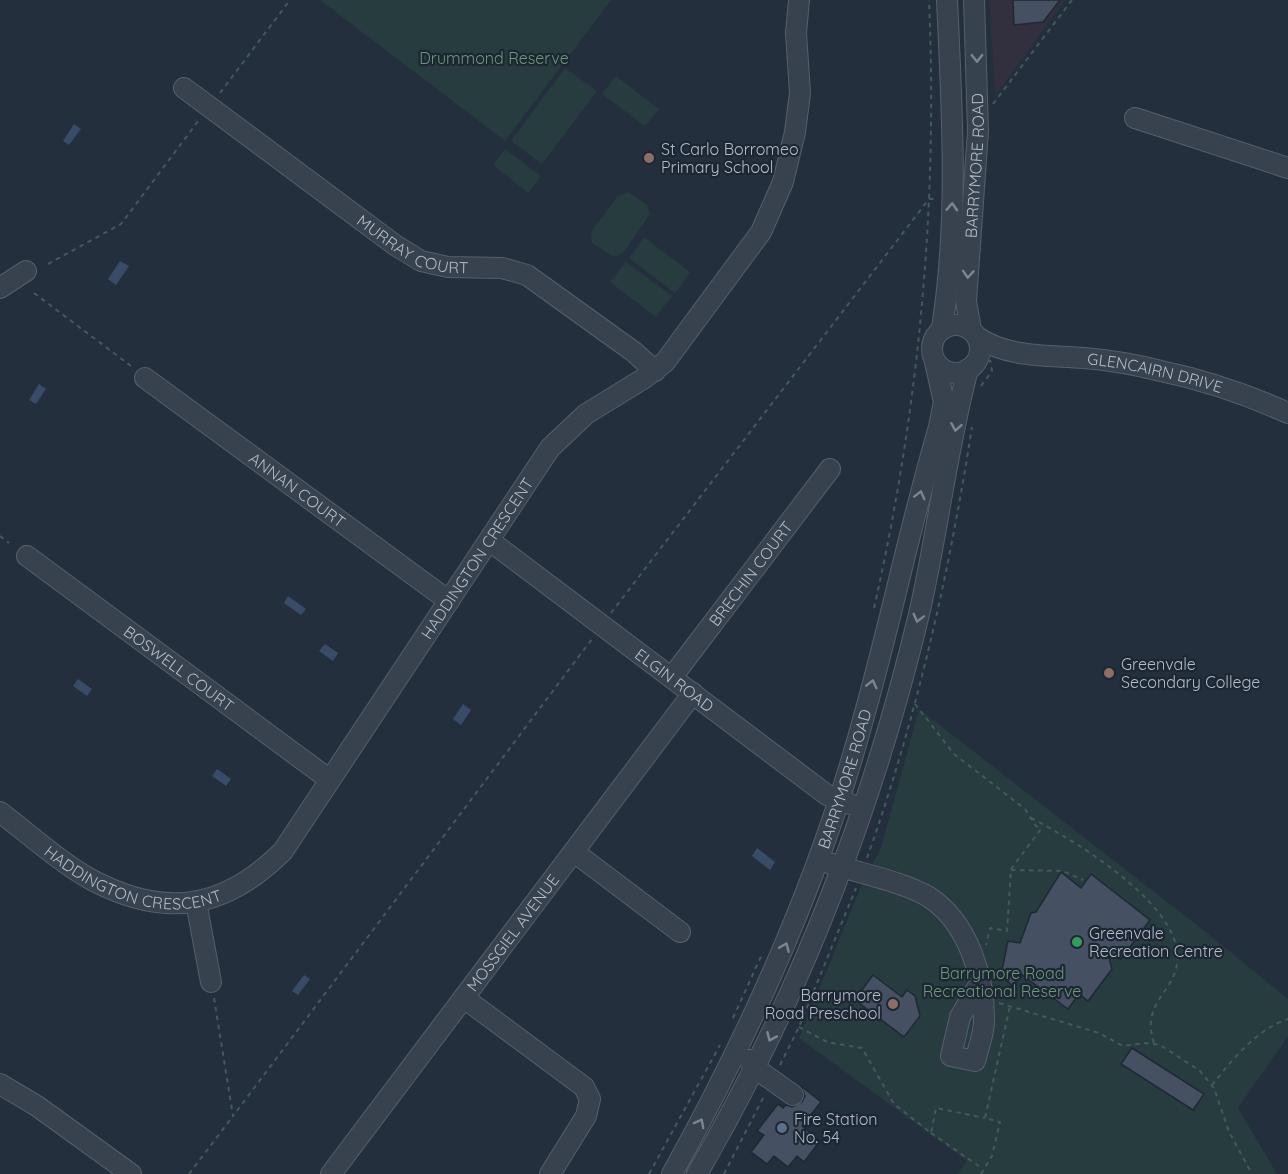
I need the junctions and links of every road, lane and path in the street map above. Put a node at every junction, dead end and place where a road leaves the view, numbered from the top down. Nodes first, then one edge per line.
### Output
1 (290, 0) edge
2 (799, 0) edge
3 (929, 0) edge
4 (947, 0) edge
5 (974, 0) edge
6 (1072, 0) edge
7 (184, 88) dead end
8 (220, 97) dead end
9 (991, 106) dead end
10 (206, 112) dead end
11 (1135, 118) dead end
12 (1288, 168) edge
13 (929, 199) junction
14 (953, 199) junction
15 (48, 264) dead end
16 (26, 272) dead end
17 (0, 288) edge
18 (34, 293) dead end
19 (942, 328) junction
20 (974, 334) junction
21 (1019, 353) junction
22 (935, 362) junction
23 (972, 366) junction
24 (655, 371) junction
25 (138, 372) joint
26 (1288, 413) edge
27 (830, 469) dead end
28 (0, 536) edge
29 (490, 541) junction
30 (9, 543) dead end
31 (27, 556) dead end
32 (449, 601) junction
33 (873, 615) dead end
34 (602, 625) junction
35 (672, 677) junction
36 (693, 693) junction
37 (915, 704) dead end
38 (330, 780) junction
39 (838, 801) junction
40 (865, 807) junction
41 (0, 812) edge
42 (1030, 817) junction
43 (574, 852) junction
44 (818, 859) junction
45 (842, 867) junction
46 (1011, 870) junction
47 (1083, 880) dead end
48 (196, 902) junction
49 (680, 932) dead end
50 (764, 950) dead end
51 (985, 954) dead end
52 (211, 982) joint
53 (988, 988) joint
54 (464, 998) junction
55 (1010, 1006) junction
56 (1288, 1019) edge
57 (730, 1025) dead end
58 (799, 1027) dead end
59 (733, 1040) junction
60 (1154, 1044) junction
61 (755, 1068) junction
62 (0, 1084) edge
63 (1212, 1085) junction
64 (793, 1095) dead end
65 (233, 1116) junction
66 (985, 1118) junction
67 (931, 1133) junction
68 (983, 1170) junction
69 (131, 1174) edge
70 (189, 1174) edge
71 (331, 1174) edge
72 (550, 1174) edge
73 (649, 1174) edge
74 (672, 1174) edge
75 (697, 1174) edge
76 (981, 1174) edge
77 (1252, 1174) edge

1 - 8 path
2 - 24 street, HADDINGTON CRESCENT
3 - 13 path
4 - 14 street, BARRYMORE ROAD
5 -> 20 street, BARRYMORE ROAD
6 - 9 path
7 - 24 street, MURRAY COURT
10 - 15 path
11 - 12 street
13 - 14 path
13 - 33 path
13 - 34 path
19 -> 14 street, BARRYMORE ROAD
16 - 17 street
18 - 25 path
19 - 20 street
19 - 22 street
20 - 21 street, GLENCAIRN DRIVE
20 - 23 street
21 - 23 street, GLENCAIRN DRIVE
21 - 26 street, GLENCAIRN DRIVE
22 - 23 street
39 -> 22 street, BARRYMORE ROAD
23 -> 40 street, BARRYMORE ROAD
24 - 29 street, HADDINGTON CRESCENT
25 - 32 street, ANNAN COURT
27 - 35 street, BRECHIN COURT
28 - 30 path
29 - 32 street, HADDINGTON CRESCENT
29 - 34 street, ELGIN ROAD
31 - 38 street, BOSWELL COURT
32 - 38 street, HADDINGTON CRESCENT
34 - 35 street, ELGIN ROAD
34 - 65 path
35 - 36 street, ELGIN ROAD
36 - 39 street, ELGIN ROAD
36 - 43 street, MOSSGIEL AVENUE
37 - 42 path
38 - 48 street, HADDINGTON CRESCENT
39 - 40 street, ELGIN ROAD
39 - 44 street, BARRYMORE ROAD
40 - 45 street, BARRYMORE ROAD
41 - 48 street, HADDINGTON CRESCENT
42 - 46 path
42 - 60 path
43 - 49 street
43 - 54 street, MOSSGIEL AVENUE
44 - 45 street
59 -> 44 street, BARRYMORE ROAD
45 - 53 street
45 -> 61 street, BARRYMORE ROAD
46 - 47 path
46 - 51 path
48 - 52 street
50 - 57 path
52 - 65 path
53 - 55 path
54 - 71 street, MOSSGIEL AVENUE
54 - 72 street
55 - 60 path
55 - 66 path
56 - 63 path
58 - 67 path
59 - 61 street
59 - 73 path
74 -> 59 street, BARRYMORE ROAD
60 - 63 path
61 - 64 street
61 - 75 street, BARRYMORE ROAD
62 - 69 street
63 - 77 path
65 - 70 path
66 - 67 path
66 - 68 path
67 - 68 path
68 - 76 path

